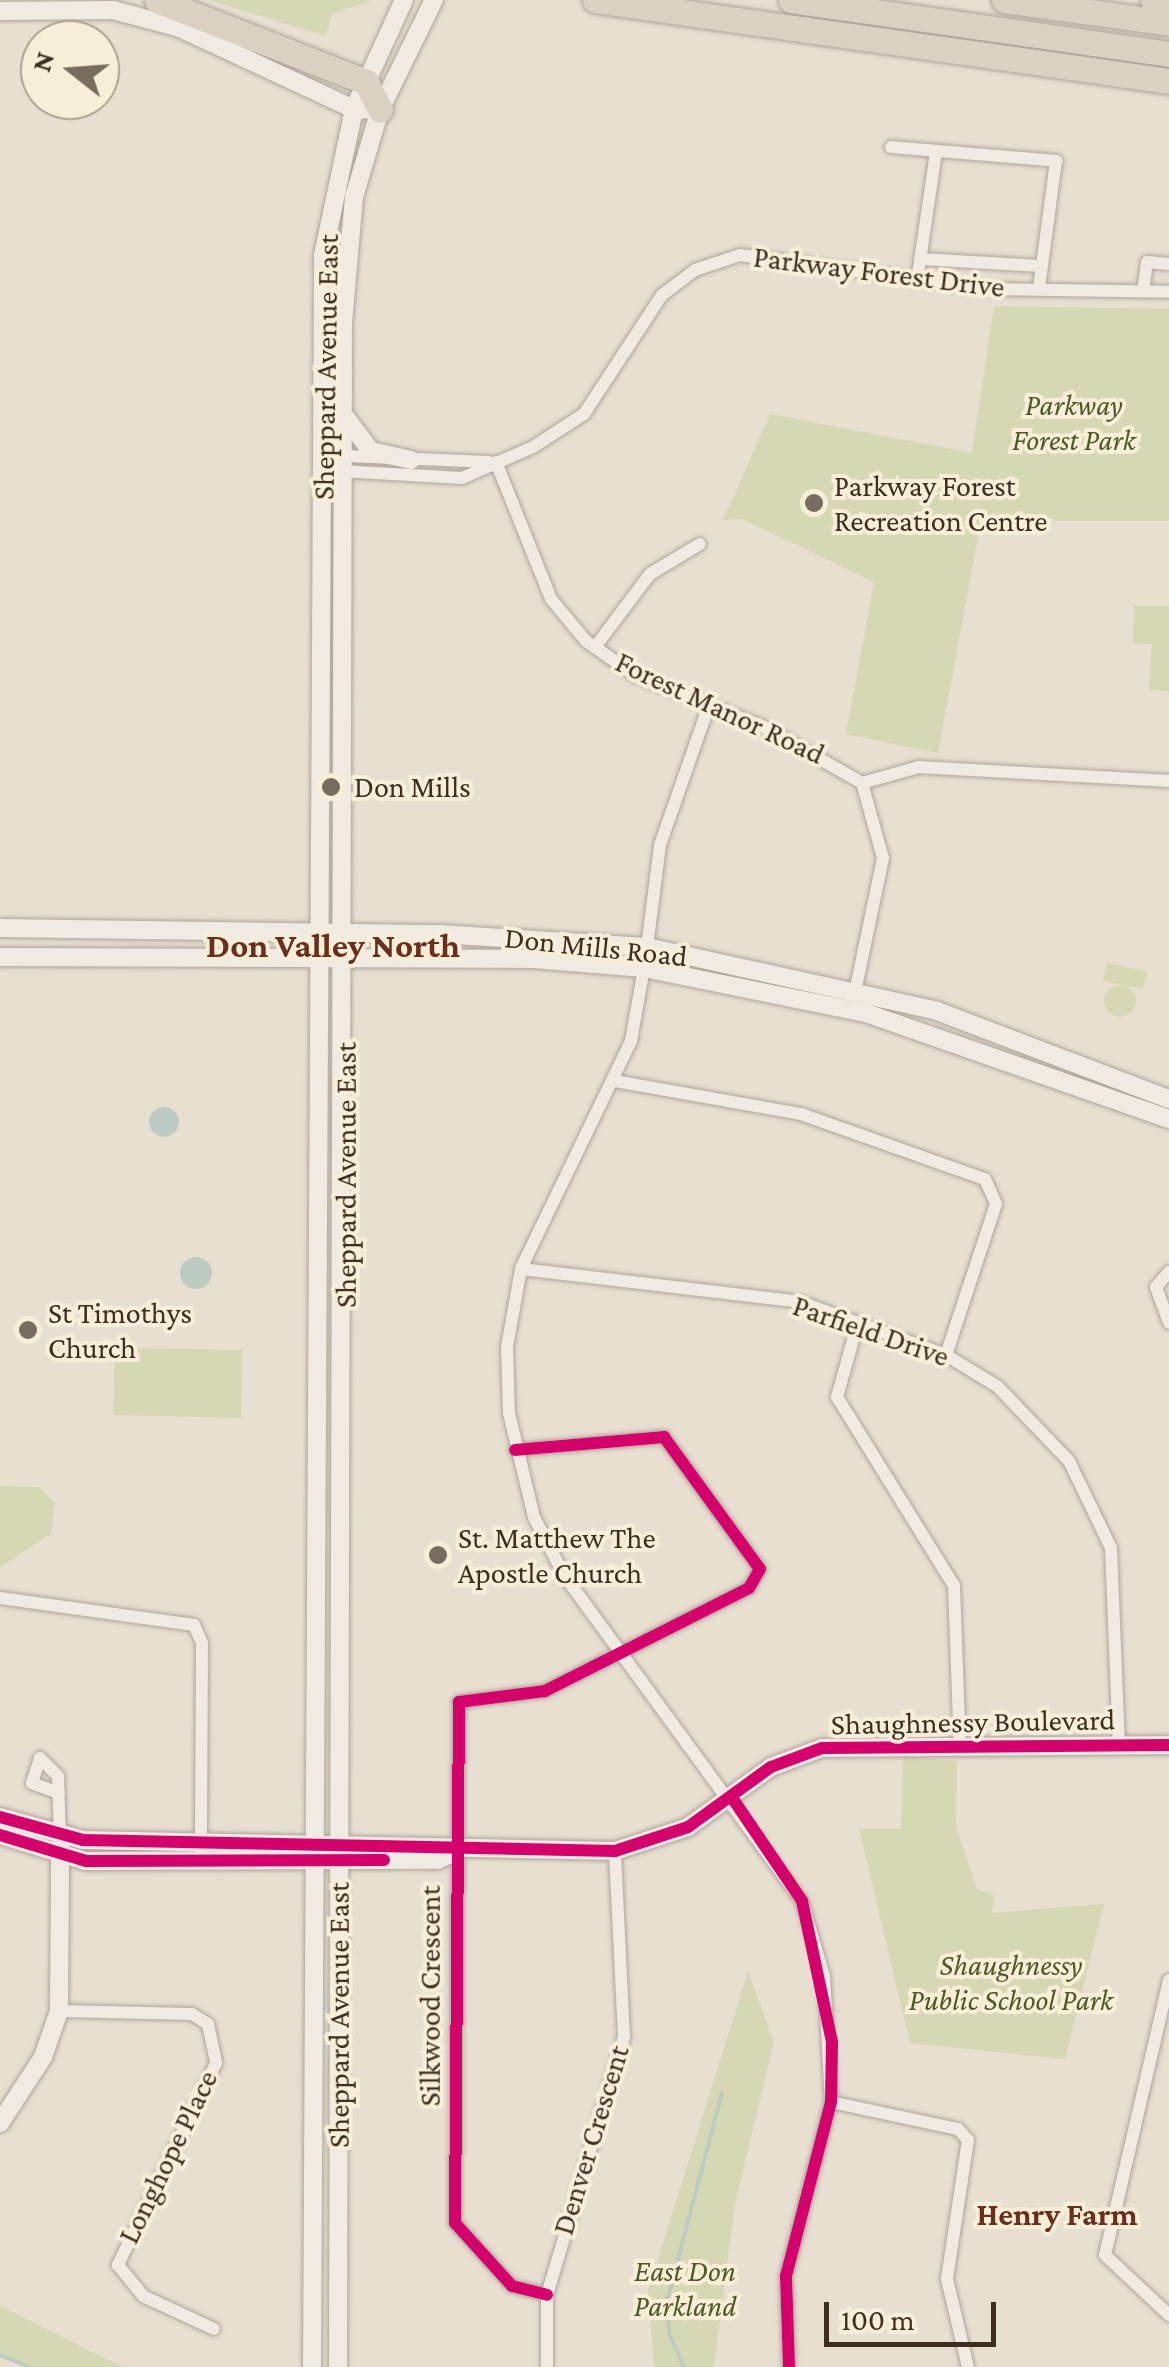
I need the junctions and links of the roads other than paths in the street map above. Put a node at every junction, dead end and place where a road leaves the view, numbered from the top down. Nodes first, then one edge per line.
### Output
1 (158, 0) edge
2 (404, 0) edge
3 (434, 0) edge
4 (595, 0) edge
5 (791, 0) edge
6 (1004, 0) edge
7 (1154, 0) edge
8 (1169, 3) edge
9 (0, 11) edge
10 (1169, 22) edge
11 (922, 48) junction
12 (1169, 54) edge
13 (1169, 81) edge
14 (366, 82) junction
15 (1169, 96) edge
16 (354, 108) junction
17 (380, 110) junction
18 (891, 147) dead end
19 (936, 153) junction
20 (921, 258) junction
21 (1169, 264) edge
22 (1040, 266) junction
23 (918, 281) junction
24 (1039, 288) junction
25 (1142, 291) junction
26 (1169, 292) edge
27 (345, 418) junction
28 (411, 460) junction
29 (323, 462) junction
30 (496, 462) junction
31 (346, 465) junction
32 (700, 544) dead end
33 (594, 647) junction
34 (708, 708) junction
35 (1169, 781) edge
36 (862, 783) junction
37 (0, 928) edge
38 (347, 933) junction
39 (319, 934) junction
40 (647, 947) junction
41 (0, 957) edge
42 (318, 958) junction
43 (347, 958) junction
44 (644, 968) junction
45 (855, 989) junction
46 (852, 1009) junction
47 (614, 1081) junction
48 (1169, 1099) edge
49 (1169, 1119) edge
50 (521, 1269) junction
51 (1169, 1272) edge
52 (858, 1322) junction
53 (1169, 1323) edge
54 (946, 1355) junction
55 (515, 1450) junction
56 (0, 1598) edge
57 (621, 1652) junction
58 (1120, 1744) junction
59 (1169, 1744) edge
60 (960, 1746) junction
61 (58, 1794) dead end
62 (732, 1796) junction
63 (0, 1817) edge
64 (0, 1835) edge
65 (64, 1844) junction
66 (201, 1849) junction
67 (456, 1851) junction
68 (615, 1851) junction
69 (315, 1852) junction
70 (339, 1852) junction
71 (1169, 1980) edge
72 (59, 2011) junction
73 (831, 2102) junction
74 (0, 2123) edge
75 (547, 2295) junction
76 (1169, 2314) edge
77 (214, 2329) dead end
78 (312, 2367) edge
79 (338, 2367) edge
80 (547, 2367) edge
81 (789, 2367) edge
82 (968, 2367) edge

1 - 14 highway
2 - 14 main road, Sheppard Avenue East
3 - 17 main road, Sheppard Avenue East
4 - 11 highway
5 - 12 highway
6 - 10 highway
7 - 8 highway
9 - 16 main road
11 - 13 highway
11 - 15 highway
14 - 16 main road, Sheppard Avenue East
14 - 17 highway
16 - 17 main road
16 - 29 main road, Sheppard Avenue East
17 - 27 main road, Sheppard Avenue East
18 - 19 street
19 - 20 street
19 - 22 street
20 - 22 street
20 - 23 street
21 - 25 street
22 - 24 street
23 - 24 street, Parkway Forest Drive
23 - 30 street, Parkway Forest Drive
24 - 25 street, Parkway Forest Drive
25 - 26 street, Parkway Forest Drive
27 - 28 main road
27 - 31 main road, Sheppard Avenue East
28 - 30 street, Parkway Forest Drive
28 - 31 street, Parkway Forest Drive
29 - 31 street, Parkway Forest Drive
29 - 39 main road, Sheppard Avenue East
30 - 31 street, Parkway Forest Drive
30 - 33 street, Forest Manor Road
31 - 38 main road, Sheppard Avenue East
32 - 33 street
33 - 34 street, Forest Manor Road
34 - 36 street, Forest Manor Road
34 - 40 street
35 - 36 street
36 - 45 street
37 - 39 main road, Don Mills Road
38 - 39 main road, Don Mills Road
38 - 40 main road, Don Mills Road
38 - 43 main road, Sheppard Avenue East
39 - 42 main road, Sheppard Avenue East
40 - 45 main road, Don Mills Road
41 - 42 main road, Don Mills Road
42 - 43 main road, Don Mills Road
42 - 69 main road, Sheppard Avenue East
43 - 44 main road, Don Mills Road
43 - 70 main road, Sheppard Avenue East
44 - 46 main road, Don Mills Road
44 - 47 street
45 - 46 street
45 - 48 main road, Don Mills Road
46 - 49 main road, Don Mills Road
47 - 50 street
47 - 54 street
50 - 52 street, Parfield Drive
50 - 55 street
51 - 53 street
52 - 54 street, Parfield Drive
52 - 60 street
54 - 58 street, Parfield Drive
55 - 57 street
55 - 57 street
56 - 66 street
57 - 62 street
57 - 67 street, Silkwood Crescent
58 - 59 main road, Shaughnessy Boulevard
58 - 60 main road, Shaughnessy Boulevard
60 - 62 main road, Shaughnessy Boulevard
61 - 65 street
62 - 68 main road, Shaughnessy Boulevard
62 - 73 street
63 - 65 main road
64 - 65 main road
65 - 66 main road
65 - 66 main road
65 - 72 main road
66 - 69 main road
67 - 68 main road, Shaughnessy Boulevard
67 - 70 main road
67 - 75 street, Silkwood Crescent
68 - 75 street, Denver Crescent
69 - 70 main road
69 - 78 main road, Sheppard Avenue East
70 - 79 main road, Sheppard Avenue East
71 - 76 street
72 - 74 main road
72 - 77 street, Longhope Place
73 - 81 street
73 - 82 street
75 - 80 street, Denver Crescent

